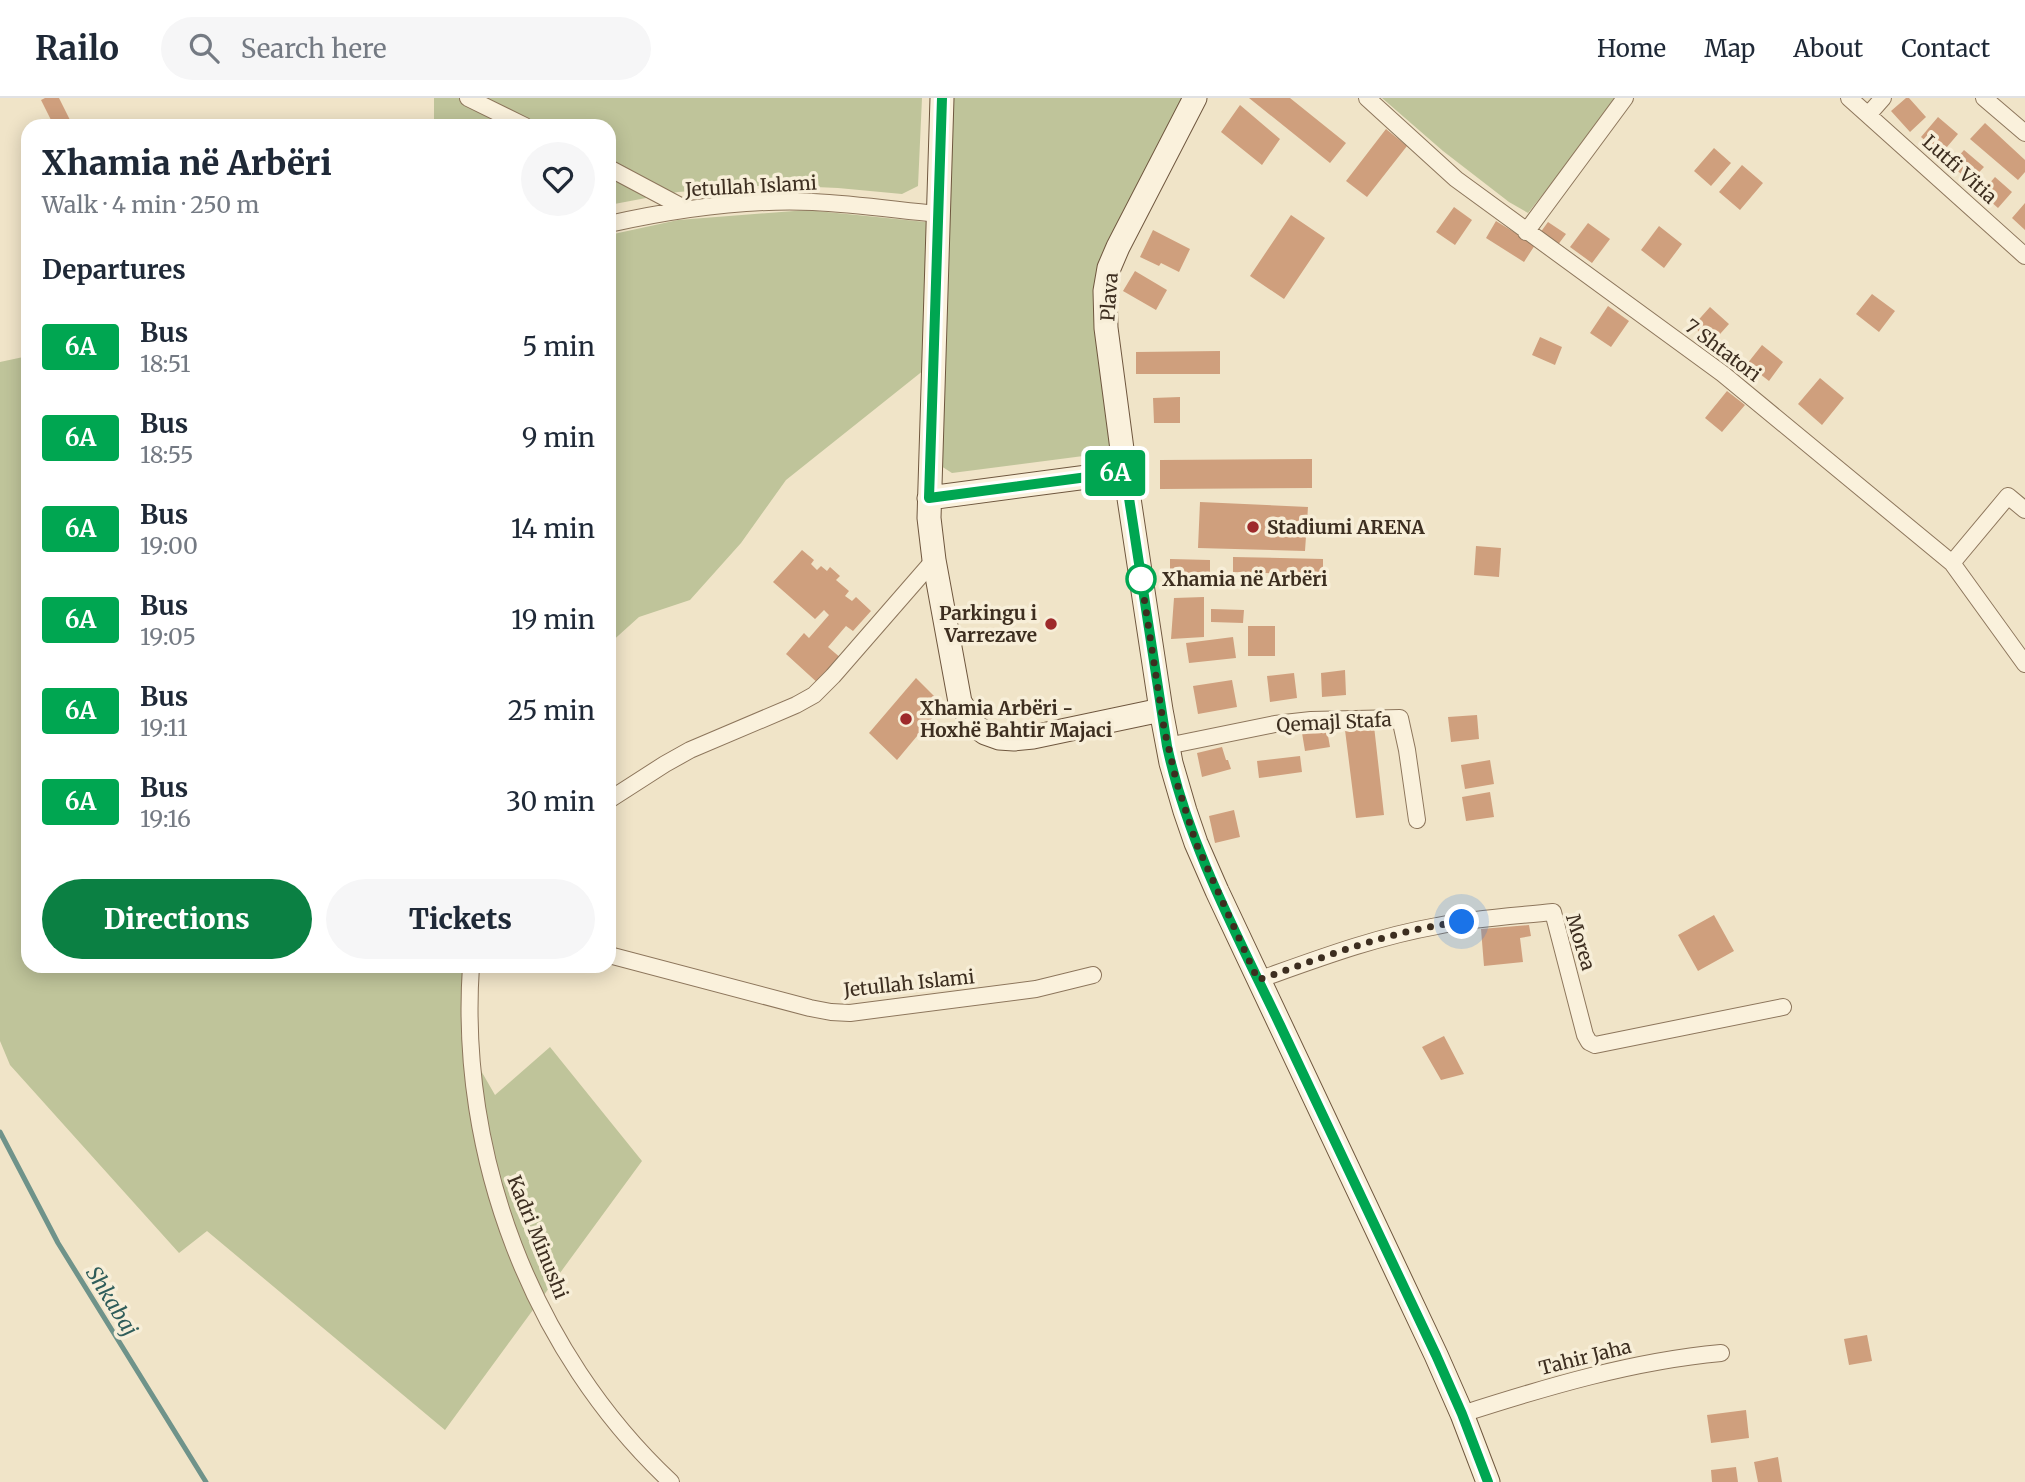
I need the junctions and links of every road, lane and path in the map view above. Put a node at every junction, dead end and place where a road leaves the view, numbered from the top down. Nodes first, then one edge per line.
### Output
1 (468, 98) edge
2 (942, 98) edge
3 (1195, 98) edge
4 (1367, 98) edge
5 (1625, 98) edge
6 (1849, 98) edge
7 (1883, 98) edge
8 (1984, 98) edge
9 (1868, 115) junction
10 (511, 119) edge
11 (2025, 132) edge
12 (616, 172) edge
13 (686, 209) junction
14 (937, 214) junction
15 (616, 223) edge
16 (1526, 232) junction
17 (2025, 256) edge
18 (1125, 472) junction
19 (929, 498) junction
20 (2025, 510) edge
21 (934, 560) junction
22 (1952, 563) junction
23 (2025, 664) edge
24 (1161, 710) junction
25 (1167, 746) junction
26 (616, 796) edge
27 (1417, 820) dead end
28 (616, 957) edge
29 (471, 973) edge
30 (1093, 975) dead end
31 (1258, 980) junction
32 (1783, 1007) dead end
33 (1721, 1353) dead end
34 (1462, 1414) junction
35 (671, 1482) edge
36 (1488, 1482) edge

1 - 10 street
2 - 14 street
3 - 18 street, Plava
4 - 16 street, 7 Shtatori
5 - 16 street
6 - 9 street, Lutfi Vitia
7 - 9 street
8 - 11 street
9 - 17 street, Lutfi Vitia
12 - 13 street
13 - 14 street, Jetullah Islami
13 - 15 street, Jetullah Islami
14 - 19 street
16 - 22 street, 7 Shtatori
18 - 19 street
18 - 24 street, Plava
19 - 21 street
20 - 22 street
21 - 24 street
21 - 26 street
22 - 23 street, 7 Shtatori
24 - 25 street, Plava
25 - 27 street, Qemajl Stafa
25 - 31 street, Plava
28 - 30 street, Jetullah Islami
29 - 35 street, Kadri Minushi
31 - 32 street, Morea
31 - 34 street, Plava
33 - 34 street, Tahir Jaha
34 - 36 street, Plava

